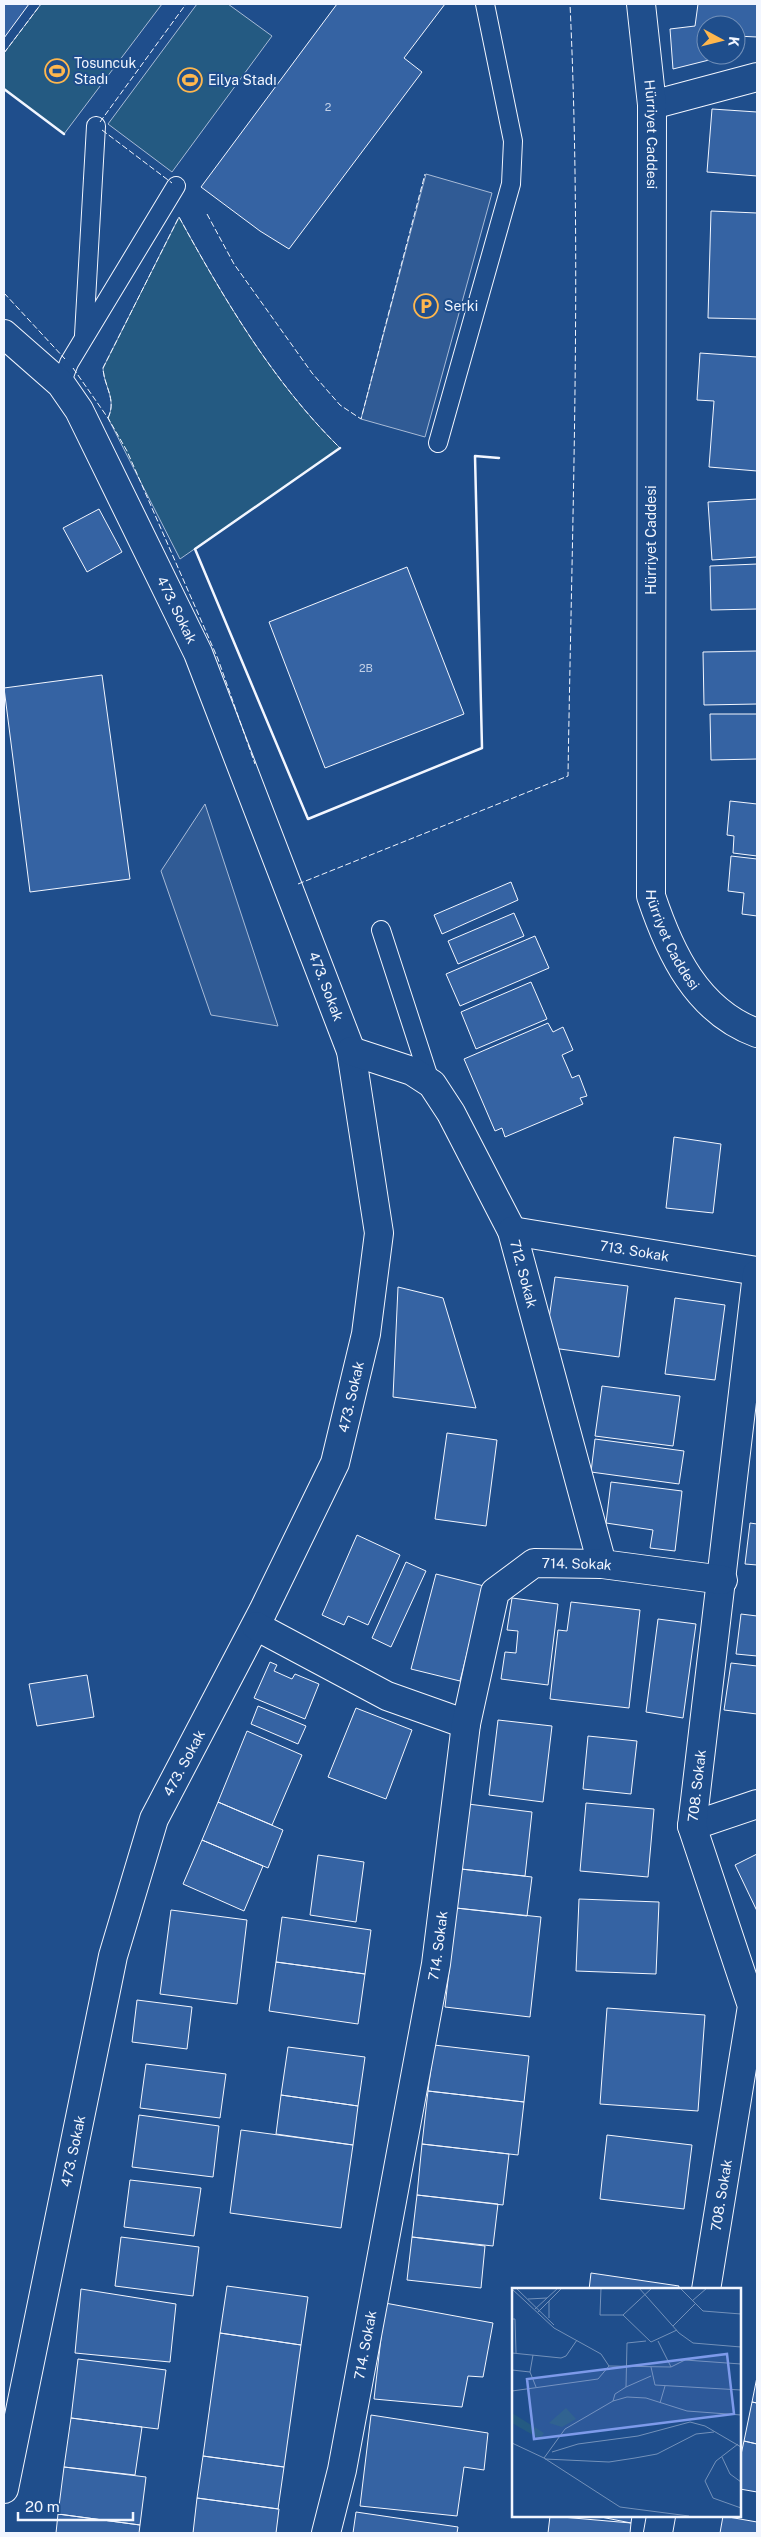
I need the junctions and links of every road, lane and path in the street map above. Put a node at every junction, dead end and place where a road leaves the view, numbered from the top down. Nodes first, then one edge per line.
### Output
1 (485, 4) edge
2 (641, 4) edge
3 (757, 77) edge
4 (652, 105) junction
5 (96, 126) dead end
6 (176, 186) dead end
7 (4, 334) edge
8 (84, 339) junction
9 (61, 384) junction
10 (438, 443) dead end
11 (381, 930) dead end
12 (757, 1033) edge
13 (351, 1051) junction
14 (432, 1084) junction
15 (512, 1231) junction
16 (757, 1273) edge
17 (602, 1564) junction
18 (723, 1580) junction
19 (256, 1626) junction
20 (466, 1724) junction
21 (757, 1804) edge
22 (692, 1826) junction
23 (706, 2288) edge
24 (4, 2489) edge
25 (661, 2517) edge
26 (326, 2533) edge
27 (658, 2533) edge

1 - 10 lane
2 - 4 street, Hürriyet Caddesi
3 - 4 street
4 - 12 street, Hürriyet Caddesi
5 - 8 lane
6 - 8 lane
7 - 9 street, 473. Sokak
8 - 9 lane
9 - 13 street, 473. Sokak
11 - 14 lane
13 - 14 street, 712. Sokak
13 - 19 street, 473. Sokak
14 - 15 street, 712. Sokak
15 - 16 street, 713. Sokak
15 - 17 street, 712. Sokak
16 - 18 street, 708. Sokak
17 - 18 street, 714. Sokak
17 - 20 street, 714. Sokak
18 - 22 street, 708. Sokak
19 - 20 street
19 - 24 street, 473. Sokak
20 - 26 street, 714. Sokak
21 - 22 street
22 - 23 street, 708. Sokak
25 - 27 street

